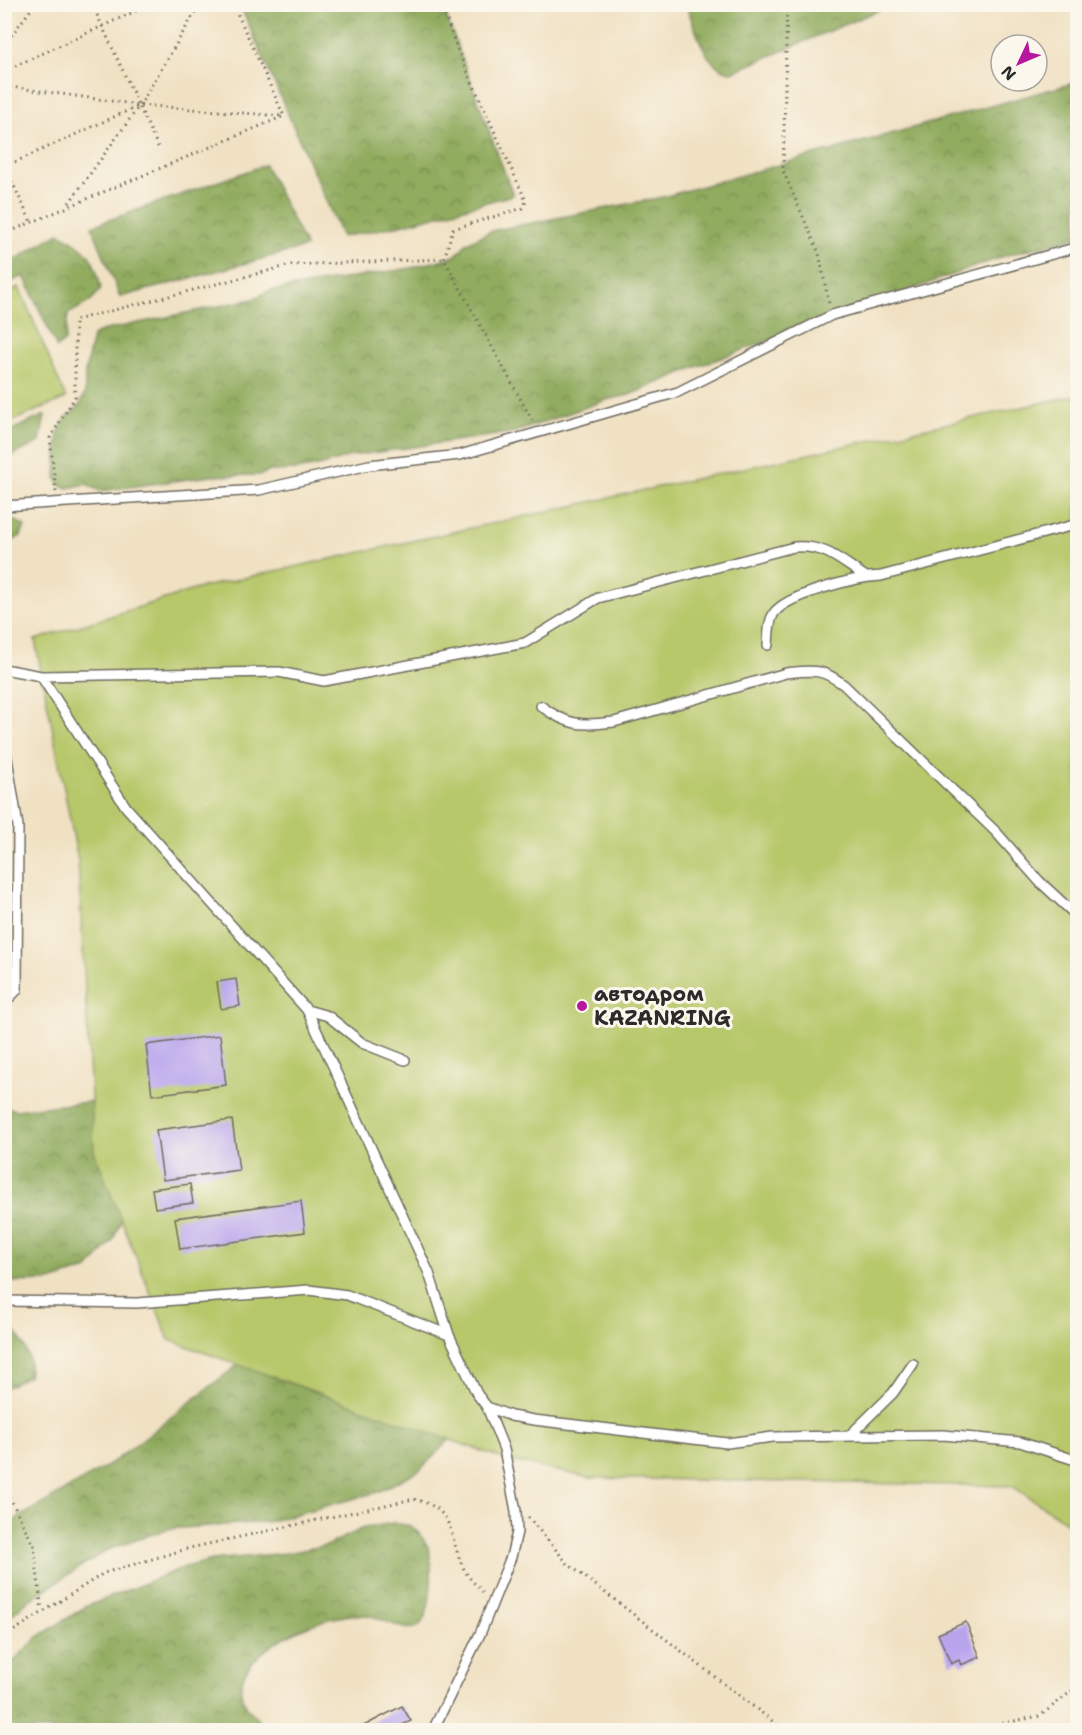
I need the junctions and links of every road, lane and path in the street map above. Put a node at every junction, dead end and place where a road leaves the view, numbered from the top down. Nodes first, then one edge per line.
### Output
1 (35, 4) edge
2 (92, 4) edge
3 (151, 4) edge
4 (200, 4) edge
5 (234, 4) edge
6 (441, 4) edge
7 (787, 4) edge
8 (102, 27) junction
9 (4, 45) edge
10 (4, 71) edge
11 (4, 86) edge
12 (140, 105) junction
13 (284, 116) junction
14 (159, 149) dead end
15 (5, 166) edge
16 (68, 205) junction
17 (31, 222) junction
18 (4, 234) edge
19 (1077, 247) edge
20 (444, 259) junction
21 (832, 315) junction
22 (539, 432) junction
23 (57, 504) junction
24 (4, 506) edge
25 (1077, 524) edge
26 (866, 577) junction
27 (768, 645) dead end
28 (4, 669) edge
29 (41, 676) junction
30 (541, 706) dead end
31 (4, 740) edge
32 (1077, 917) edge
33 (4, 1004) edge
34 (307, 1010) junction
35 (405, 1060) dead end
36 (4, 1301) edge
37 (449, 1335) junction
38 (913, 1364) dead end
39 (487, 1407) junction
40 (850, 1435) junction
41 (1077, 1461) edge
42 (4, 1486) edge
43 (516, 1511) junction
44 (493, 1601) junction
45 (42, 1611) junction
46 (4, 1637) edge
47 (1077, 1686) edge
48 (435, 1726) dead end
49 (784, 1731) edge
50 (967, 1731) edge

1 - 9 path
2 - 8 path
3 - 8 path
4 - 12 path
5 - 13 path
6 - 20 path
7 - 21 path
8 - 10 path
8 - 12 path
11 - 12 path
12 - 13 path
12 - 14 path
12 - 15 path
12 - 16 path
13 - 16 path
15 - 17 path
16 - 17 path
17 - 18 path
19 - 21 lane
20 - 22 path
20 - 23 path
21 - 22 lane
22 - 23 lane
23 - 24 lane
25 - 26 lane
26 - 27 lane
26 - 29 lane
28 - 29 lane
29 - 34 lane
30 - 32 lane
31 - 33 lane
34 - 35 lane
34 - 37 lane
36 - 37 lane
37 - 39 lane
38 - 40 lane
39 - 40 lane
39 - 43 lane
40 - 41 lane
42 - 45 path
43 - 44 lane
43 - 49 path
44 - 45 path
44 - 48 lane
45 - 46 path
47 - 50 path

